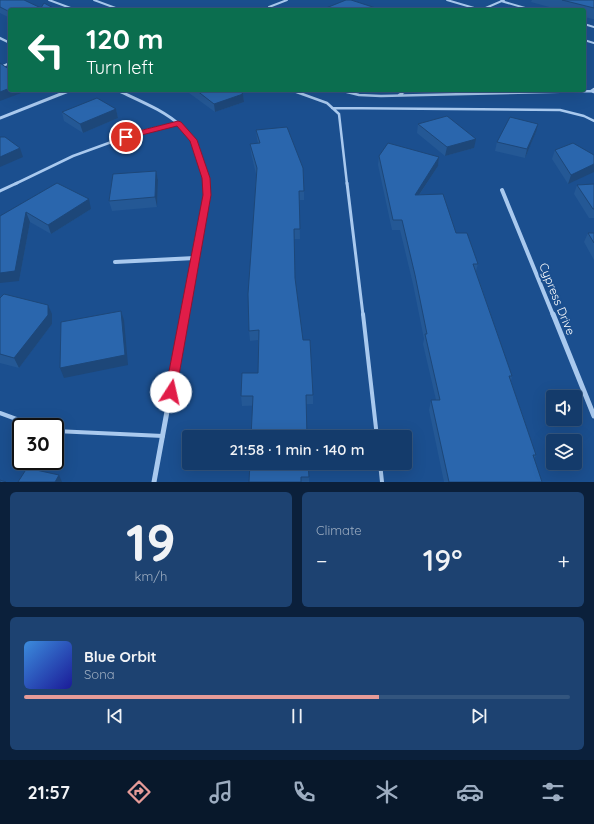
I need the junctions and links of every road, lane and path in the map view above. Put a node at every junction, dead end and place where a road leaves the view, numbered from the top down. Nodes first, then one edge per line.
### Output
1 (49, 0) edge
2 (94, 0) edge
3 (287, 0) edge
4 (447, 0) edge
5 (504, 0) edge
6 (501, 1) junction
7 (269, 7) dead end
8 (71, 8) edge
9 (116, 8) edge
10 (474, 8) edge
11 (485, 8) edge
12 (525, 8) edge
13 (594, 89) edge
14 (66, 92) edge
15 (121, 92) edge
16 (297, 92) edge
17 (347, 92) edge
18 (404, 92) edge
19 (593, 92) edge
20 (397, 96) junction
21 (332, 108) junction
22 (0, 118) edge
23 (594, 121) edge
24 (178, 123) junction
25 (502, 190) dead end
26 (0, 191) edge
27 (195, 258) junction
28 (115, 262) dead end
29 (0, 413) edge
30 (594, 416) edge
31 (14, 418) edge
32 (64, 430) edge
33 (376, 430) edge
34 (163, 436) junction
35 (381, 470) edge
36 (154, 482) edge
37 (382, 482) edge

1 - 8 lane
2 - 9 lane
3 - 7 lane
4 - 10 lane
5 - 6 lane
6 - 11 lane
6 - 12 lane
13 - 19 lane
14 - 22 street
15 - 24 street
16 - 21 lane
17 - 20 lane
18 - 20 lane
19 - 20 lane
21 - 23 lane
21 - 33 lane
24 - 26 lane
24 - 27 street
25 - 30 street, Cypress Drive
27 - 28 street
27 - 34 street
29 - 31 lane
32 - 34 lane
34 - 36 street
35 - 37 lane

